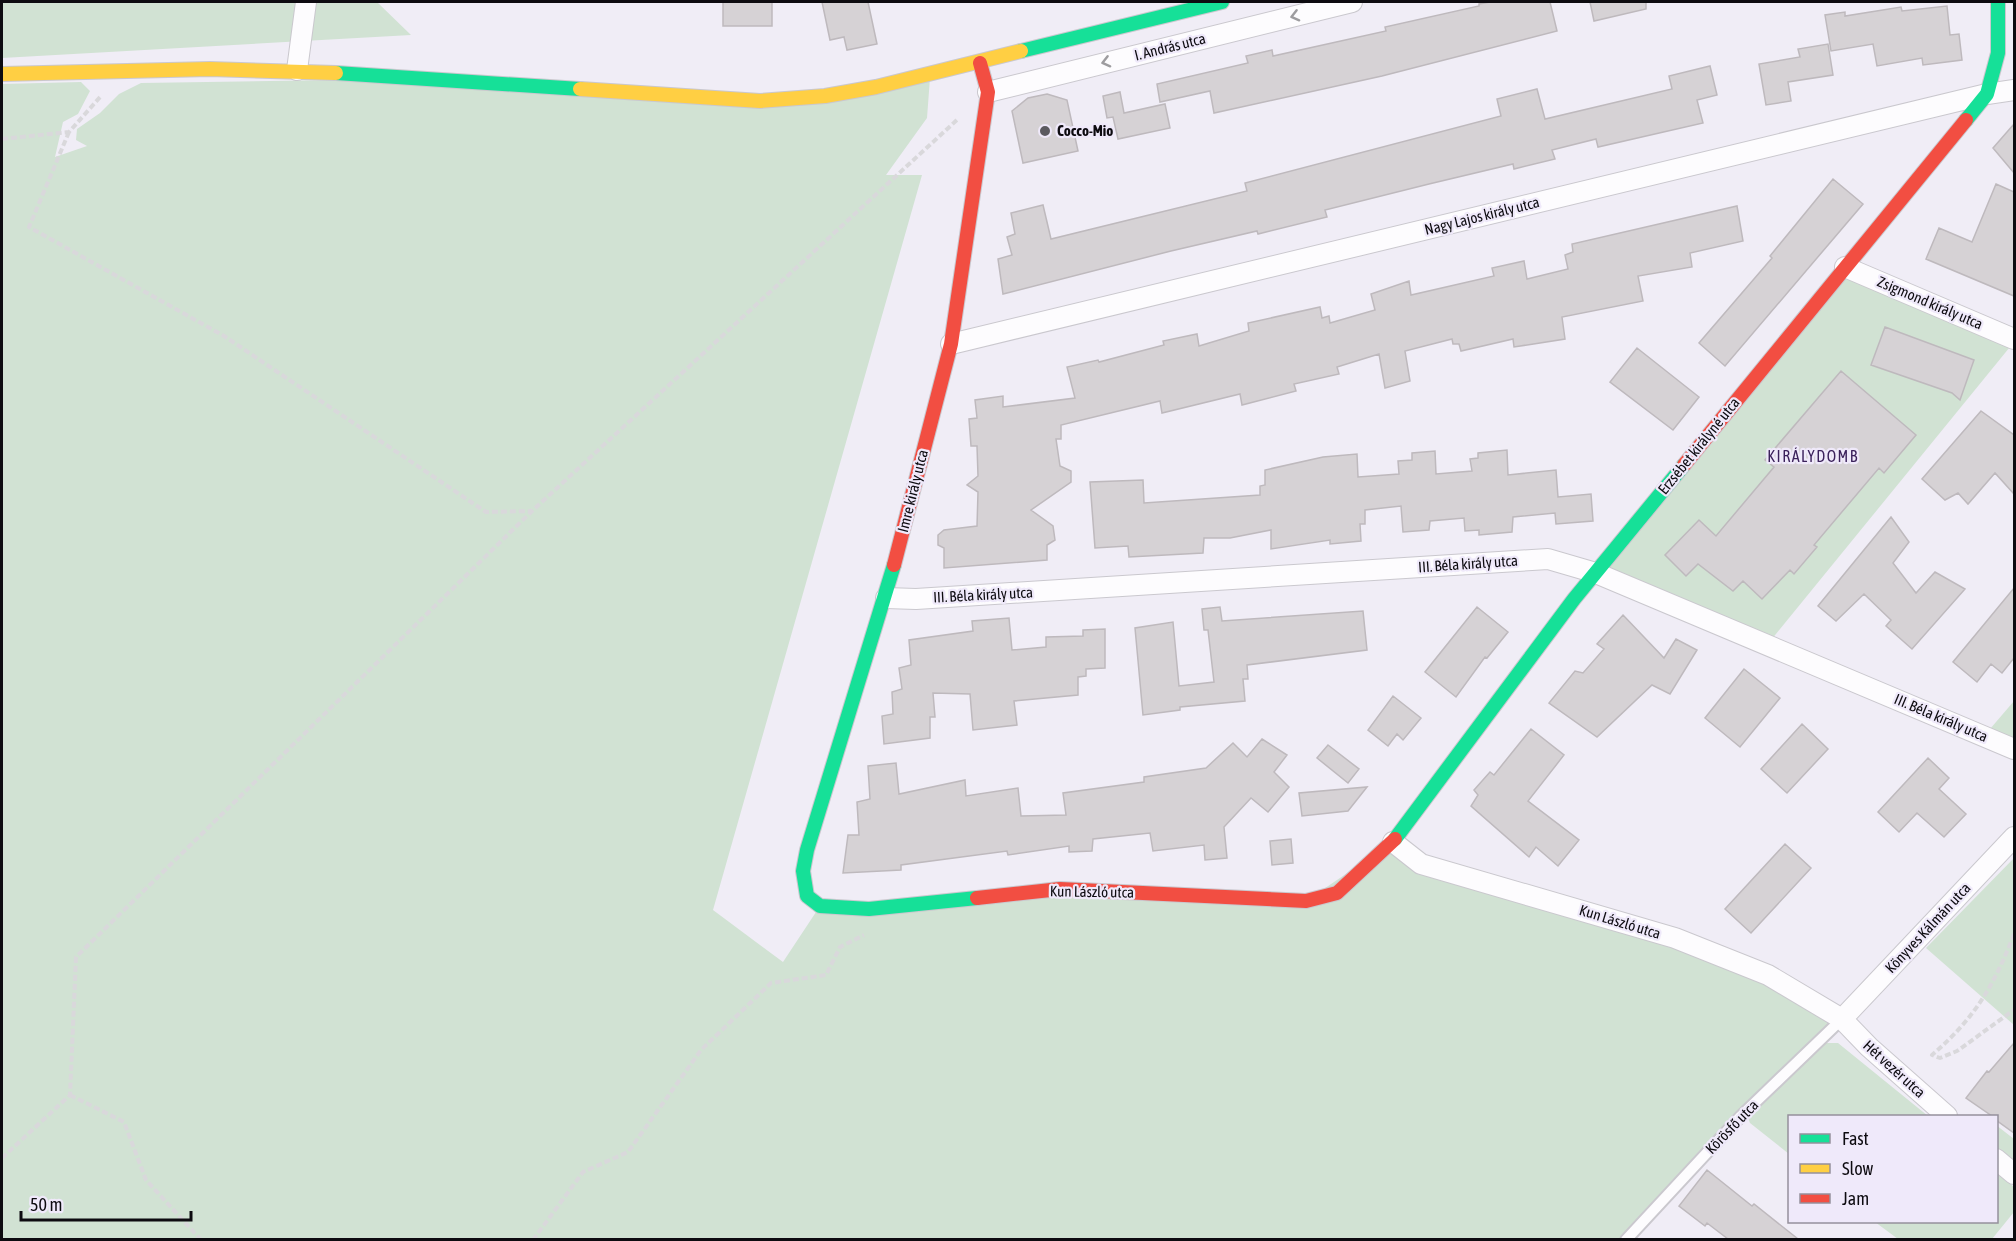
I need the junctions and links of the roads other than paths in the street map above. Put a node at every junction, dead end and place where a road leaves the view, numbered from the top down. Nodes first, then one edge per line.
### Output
1 (306, 2) edge
2 (1222, 2) edge
3 (1352, 2) edge
4 (1998, 2) edge
5 (980, 63) junction
6 (297, 70) junction
7 (2, 74) edge
8 (2014, 90) edge
9 (988, 92) junction
10 (1987, 94) junction
11 (1845, 267) junction
12 (2014, 339) edge
13 (951, 344) junction
14 (1596, 573) junction
15 (886, 598) junction
16 (2014, 749) edge
17 (2014, 837) edge
18 (1393, 842) junction
19 (1357, 875) joint
20 (820, 906) joint
21 (1842, 1019) junction
22 (1946, 1115) edge
23 (1998, 1161) edge
24 (2014, 1174) edge
25 (1626, 1239) edge

1 - 6 street
2 - 5 street, I. András utca
3 -> 9 street, I. András utca
4 - 10 street, Erzsébet királyné utca
5 - 6 street, I. András utca
5 - 9 street, Imre király utca
6 - 7 street, I. András utca
8 - 10 street, Nagy Lajos király utca
9 - 13 street, Imre király utca
10 - 11 street, Erzsébet királyné utca
10 - 13 street, Nagy Lajos király utca
11 - 12 street, Zsigmond király utca
11 - 14 street, Erzsébet királyné utca
13 - 15 street, Imre király utca
14 - 15 street, III. Béla király utca
14 - 16 street, III. Béla király utca
14 - 18 street, Erzsébet királyné utca
15 - 20 street, Imre király utca
17 - 21 street, Könyves Kálmán utca
18 - 19 street, Erzsébet királyné utca
18 - 21 street, Kun László utca
19 - 20 street, Kun László utca
21 - 22 street, Hét vezér utca
21 - 25 lane, Körösfő utca
23 - 24 street

